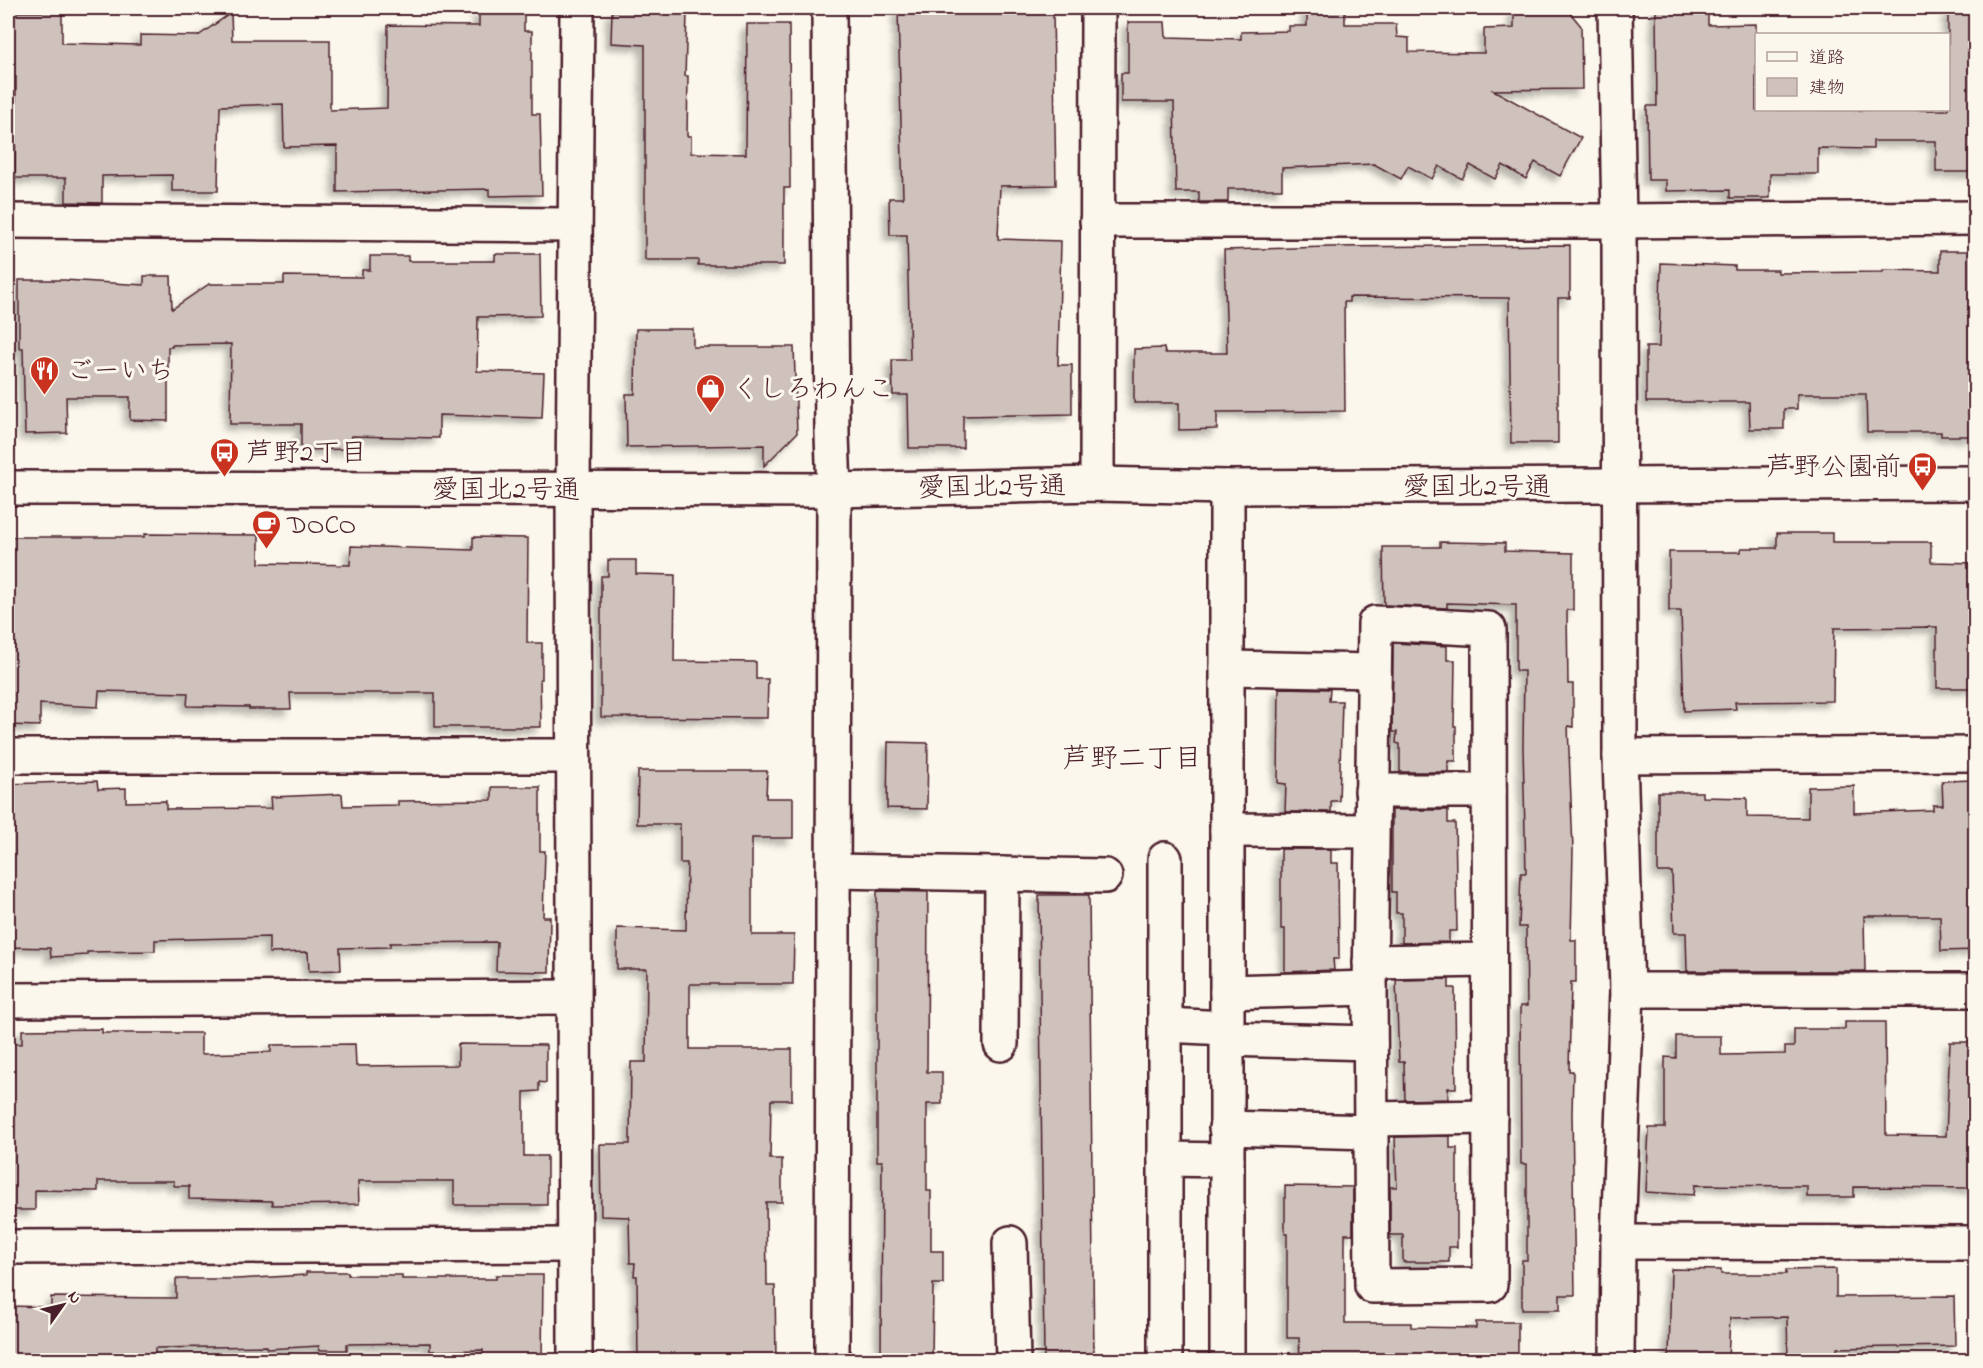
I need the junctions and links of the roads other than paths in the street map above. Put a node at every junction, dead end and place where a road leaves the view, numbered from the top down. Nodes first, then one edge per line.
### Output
1 (577, 8) edge
2 (829, 8) edge
3 (1098, 8) edge
4 (1616, 8) edge
5 (1976, 218) edge
6 (1097, 221) junction
7 (1619, 221) junction
8 (8, 222) edge
9 (574, 225) junction
10 (1976, 483) edge
11 (1097, 484) junction
12 (1619, 486) junction
13 (1227, 487) junction
14 (8, 488) edge
15 (573, 489) junction
16 (834, 490) junction
17 (1227, 668) junction
18 (1373, 671) junction
19 (1976, 754) edge
20 (8, 756) edge
21 (572, 756) junction
22 (1620, 756) junction
23 (1372, 791) junction
24 (1489, 791) junction
25 (1227, 830) junction
26 (1371, 831) junction
27 (1165, 859) dead end
28 (833, 871) junction
29 (1002, 874) junction
30 (1105, 876) dead end
31 (1489, 960) junction
32 (1370, 975) junction
33 (1628, 990) junction
34 (1976, 990) edge
35 (1227, 992) junction
36 (573, 997) junction
37 (8, 1000) edge
38 (1165, 1025) junction
39 (1226, 1033) junction
40 (1370, 1043) junction
41 (1001, 1044) dead end
42 (1490, 1117) junction
43 (1371, 1126) junction
44 (1226, 1144) junction
45 (1165, 1159) junction
46 (1618, 1242) junction
47 (1010, 1243) dead end
48 (1976, 1243) edge
49 (574, 1245) junction
50 (8, 1247) edge
51 (574, 1360) edge
52 (832, 1360) edge
53 (1013, 1360) edge
54 (1165, 1360) edge
55 (1227, 1360) edge
56 (1617, 1360) edge

1 - 9 street
2 - 16 street
3 - 6 street
4 - 7 street
5 - 7 street
6 - 7 street
6 - 11 street
7 - 12 street
8 - 9 street
9 - 15 street
10 - 12 street, 愛国北2号通
11 - 13 street, 愛国北2号通
11 - 16 street, 愛国北2号通
12 - 13 street, 愛国北2号通
12 - 22 street
13 - 17 street
14 - 15 street, 愛国北2号通
15 - 16 street, 愛国北2号通
15 - 21 street
16 - 28 street
17 - 18 street
17 - 25 street
18 - 23 street
18 - 24 street
19 - 22 street
20 - 21 street
21 - 36 street
22 - 33 street
23 - 24 street
23 - 26 street
24 - 31 street
25 - 26 street
25 - 35 street
26 - 32 street
27 - 38 street
28 - 29 street
28 - 52 street
29 - 30 street
29 - 41 street
31 - 32 street
31 - 42 street
32 - 35 street
32 - 40 street
33 - 34 street
33 - 46 street
35 - 39 street
36 - 37 street
36 - 49 street
38 - 39 street
38 - 45 street
39 - 40 street
39 - 44 street
40 - 43 street
42 - 43 street
42 - 43 street
43 - 44 street
44 - 45 street
44 - 55 street
45 - 54 street
46 - 48 street
46 - 56 street
47 - 53 street
49 - 50 street
49 - 51 street

